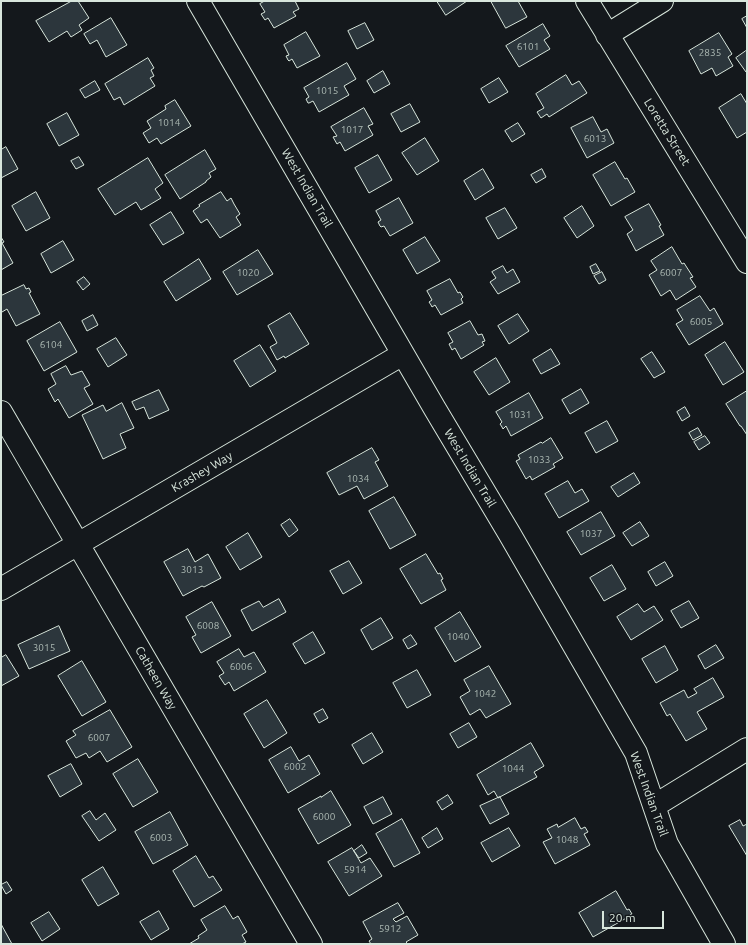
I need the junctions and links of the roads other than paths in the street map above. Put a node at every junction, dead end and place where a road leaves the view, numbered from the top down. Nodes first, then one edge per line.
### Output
1 (198, 1) edge
2 (586, 1) edge
3 (662, 1) edge
4 (607, 35) junction
5 (747, 262) edge
6 (403, 354) junction
7 (1, 412) edge
8 (78, 544) junction
9 (1, 589) edge
10 (747, 749) edge
11 (654, 806) junction
12 (311, 944) edge
13 (724, 944) edge

1 - 6 street, West Indian Trail
2 - 4 street, Loretta Street
3 - 4 street
4 - 5 street, Loretta Street
6 - 8 street, Krashey Way
6 - 11 street, West Indian Trail
7 - 8 street, Catheen Way
8 - 9 street, Krashey Way
8 - 12 street, Catheen Way
10 - 11 street
11 - 13 street, West Indian Trail

